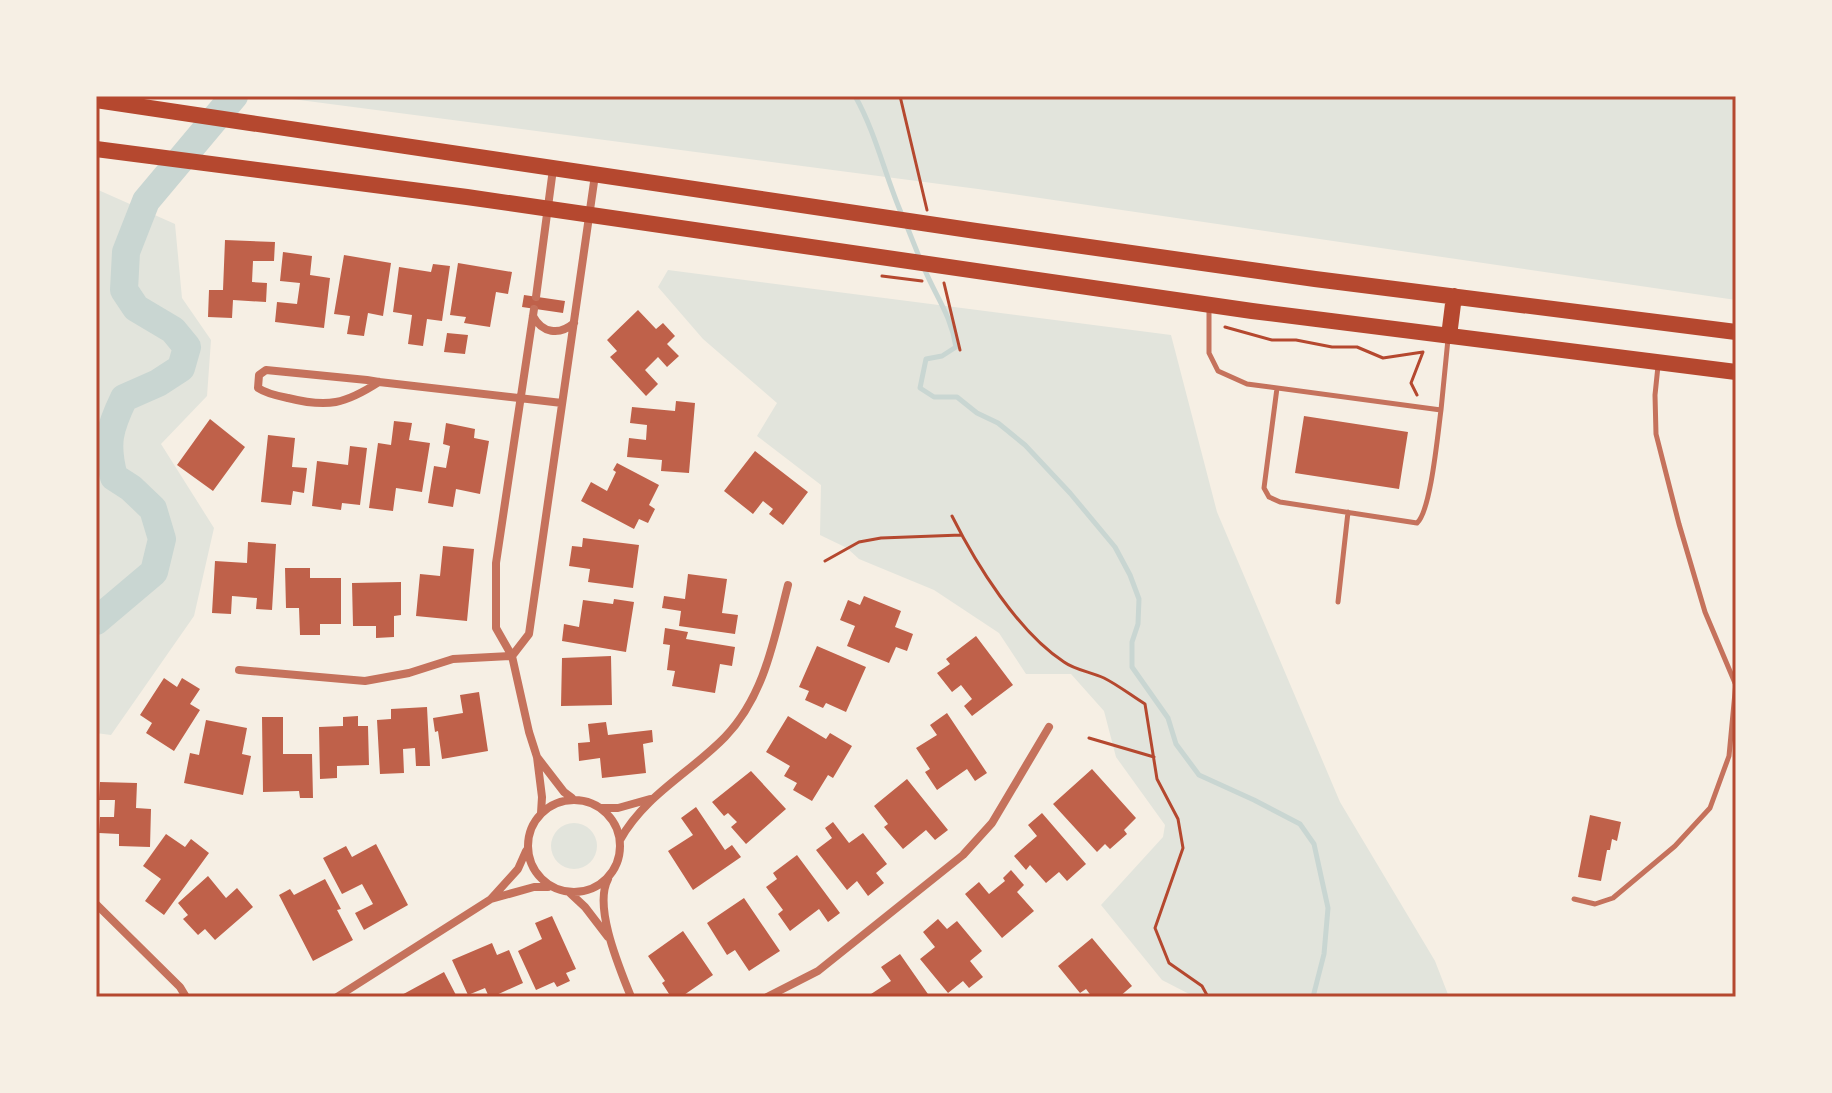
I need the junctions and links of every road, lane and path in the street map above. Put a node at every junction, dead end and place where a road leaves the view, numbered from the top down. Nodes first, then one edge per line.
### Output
1 (99, 100) edge
2 (96, 149) edge
3 (553, 169) junction
4 (595, 175) junction
5 (547, 209) junction
6 (589, 215) junction
7 (882, 276) dead end
8 (903, 278) dead end
9 (1454, 296) junction
10 (536, 297) dead end
11 (1209, 305) junction
12 (574, 323) junction
13 (1225, 327) dead end
14 (1736, 332) edge
15 (1449, 336) junction
16 (1658, 361) junction
17 (1736, 372) edge
18 (379, 382) junction
19 (1277, 388) junction
20 (1417, 395) dead end
21 (521, 400) junction
22 (562, 403) junction
23 (1441, 410) junction
24 (1348, 512) junction
25 (952, 516) dead end
26 (961, 535) junction
27 (825, 561) dead end
28 (788, 585) dead end
29 (1338, 602) dead end
30 (512, 656) junction
31 (239, 670) dead end
32 (1736, 682) edge
33 (1049, 727) dead end
34 (1089, 738) dead end
35 (537, 757) junction
36 (1154, 757) junction
37 (577, 799) junction
38 (651, 799) junction
39 (598, 806) junction
40 (541, 813) junction
41 (620, 840) junction
42 (527, 847) junction
43 (609, 877) junction
44 (554, 889) junction
45 (570, 893) junction
46 (491, 899) junction
47 (1574, 899) dead end
48 (96, 904) edge
49 (609, 938) junction
50 (186, 997) edge
51 (337, 997) edge
52 (631, 997) edge
53 (767, 997) edge
54 (1208, 997) edge

1 - 3 main road
2 - 5 main road
3 - 4 main road
3 - 5 street
4 - 6 street
4 - 9 main road
5 - 6 main road
5 - 10 street
6 - 11 main road
6 - 12 street
7 - 8 path
9 - 14 main road
9 - 15 main road
11 - 15 main road
11 - 19 lane
12 - 21 street
12 - 22 street
13 - 20 path
15 - 16 main road
15 - 23 lane
16 - 17 main road
16 - 32 lane
18 - 18 street
18 - 21 street
19 - 23 lane
19 - 24 lane
21 - 22 street
21 - 30 street
22 - 30 street
23 - 24 lane
24 - 29 lane
25 - 26 path
26 - 27 path
26 - 36 path
28 - 38 street
30 - 31 street
30 - 35 street
32 - 47 lane
33 - 53 street
34 - 36 path
35 - 37 street
35 - 40 street
36 - 54 path
37 - 39 street
37 - 40 street
38 - 39 street
38 - 41 street
39 - 41 street
40 - 42 street
41 - 43 street
42 - 44 street
42 - 46 street
43 - 45 street
43 - 49 street
44 - 45 street
44 - 46 street
45 - 49 street
46 - 51 street
48 - 50 street
49 - 52 street

